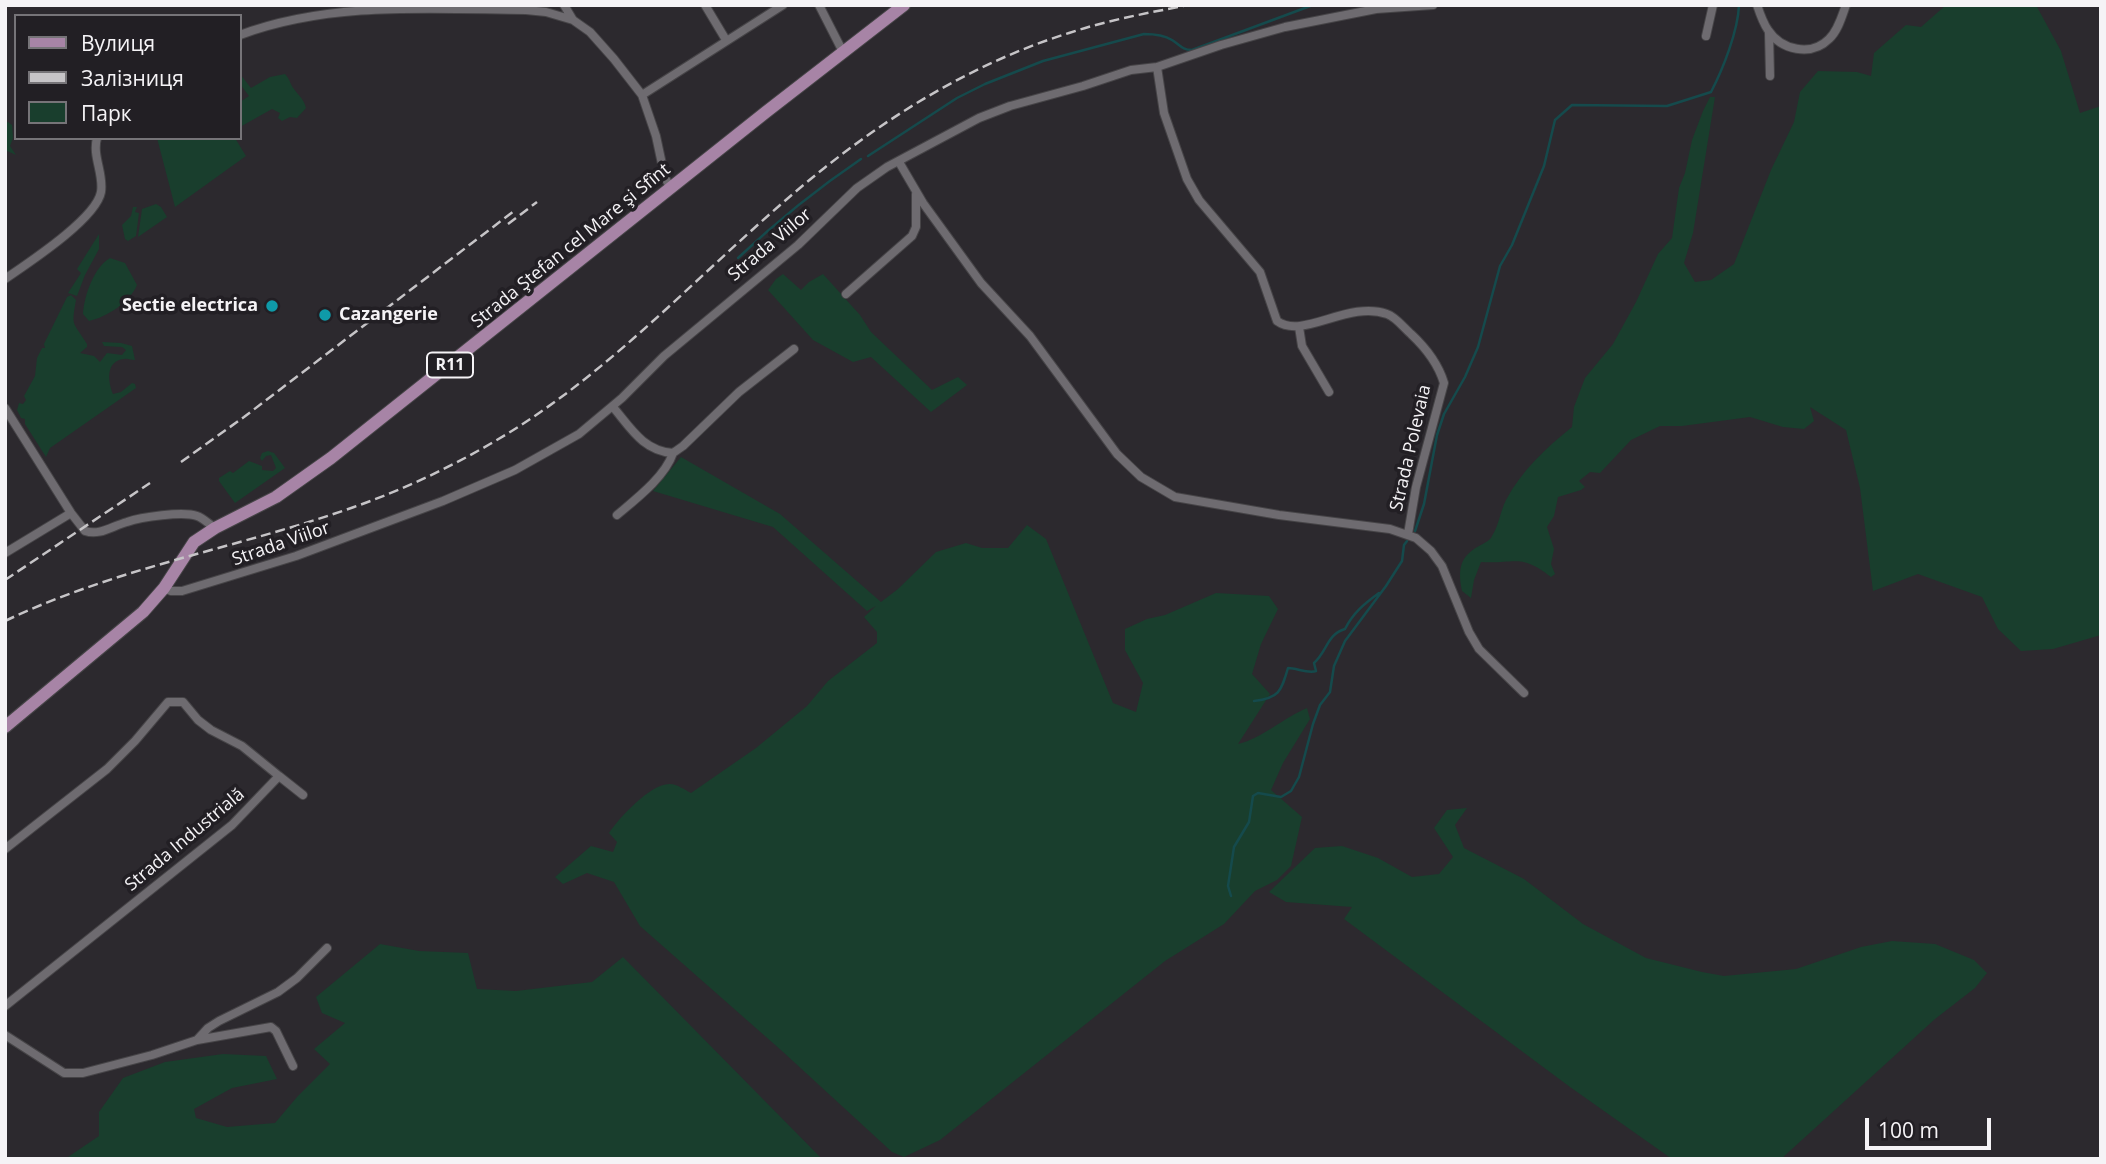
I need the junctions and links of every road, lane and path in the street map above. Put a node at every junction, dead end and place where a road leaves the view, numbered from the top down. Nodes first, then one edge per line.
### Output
1 (564, 5) edge
2 (705, 5) edge
3 (783, 5) edge
4 (819, 5) edge
5 (904, 5) edge
6 (1433, 5) edge
7 (1713, 5) edge
8 (1757, 5) edge
9 (1846, 5) edge
10 (573, 20) junction
11 (1769, 33) junction
12 (242, 34) edge
13 (1706, 36) dead end
14 (726, 40) junction
15 (843, 52) junction
16 (1157, 67) junction
17 (1770, 76) dead end
18 (642, 95) junction
19 (97, 140) edge
20 (899, 162) junction
21 (671, 188) junction
22 (916, 191) junction
23 (5, 279) edge
24 (846, 295) dead end
25 (1299, 327) junction
26 (794, 349) dead end
27 (1329, 393) dead end
28 (613, 407) junction
29 (5, 408) edge
30 (673, 453) junction
31 (71, 513) junction
32 (617, 515) dead end
33 (215, 528) junction
34 (1408, 534) junction
35 (5, 552) edge
36 (164, 588) junction
37 (1524, 693) dead end
38 (5, 727) edge
39 (279, 776) junction
40 (303, 795) dead end
41 (5, 849) edge
42 (327, 948) dead end
43 (5, 1006) edge
44 (5, 1035) edge
45 (197, 1040) junction
46 (293, 1066) dead end

1 - 10 street
2 - 14 street
3 - 14 street
4 - 15 street
5 - 15 main road, Strada Ştefan cel Mare şi Sfînt / R11
6 - 16 street, Strada Viilor
7 - 13 street
8 - 11 street
9 - 11 street
10 - 12 street
10 - 18 street
11 - 17 street
14 - 18 street
15 - 21 main road, Strada Ştefan cel Mare şi Sfînt / R11
16 - 20 street, Strada Viilor
16 - 25 street
18 - 21 street
19 - 23 street
20 - 22 street
20 - 28 street, Strada Viilor
21 - 33 main road, Strada Ştefan cel Mare şi Sfînt / R11
22 - 24 street
22 - 34 street
25 - 27 street
25 - 34 street, Strada Polevaia
26 - 30 street
28 - 30 street
28 - 36 street, Strada Viilor
29 - 31 street
30 - 32 street
31 - 33 street
31 - 35 street
33 - 36 main road, Strada Ştefan cel Mare şi Sfînt / R11
34 - 37 street
36 - 38 main road, Strada Ştefan cel Mare şi Sfînt / R11
39 - 40 street
39 - 41 street
39 - 43 street, Strada Industrială
42 - 45 street
44 - 45 street
45 - 46 street

